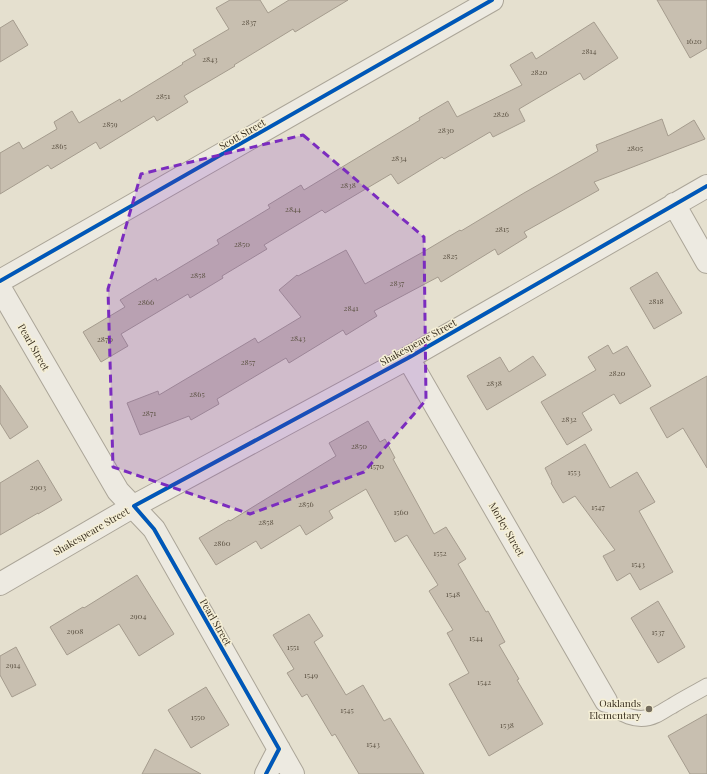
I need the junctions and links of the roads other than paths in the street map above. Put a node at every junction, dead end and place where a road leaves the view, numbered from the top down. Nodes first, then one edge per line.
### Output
1 (492, 0) edge
2 (707, 186) edge
3 (674, 204) junction
4 (707, 262) edge
5 (0, 281) edge
6 (0, 288) edge
7 (408, 358) junction
8 (134, 506) junction
9 (0, 584) edge
10 (707, 686) edge
11 (606, 701) joint
12 (279, 749) junction
13 (266, 774) edge
14 (293, 774) edge

1 - 5 street, Scott Street
2 - 3 street, Shakespeare Street
3 - 4 street
3 - 7 street, Shakespeare Street
6 - 8 street, Pearl Street
7 - 8 street, Shakespeare Street
7 - 11 street, Morley Street
8 - 9 street, Shakespeare Street
8 - 12 street, Pearl Street
10 - 11 lane
12 - 13 street
12 - 14 street, Pearl Street

